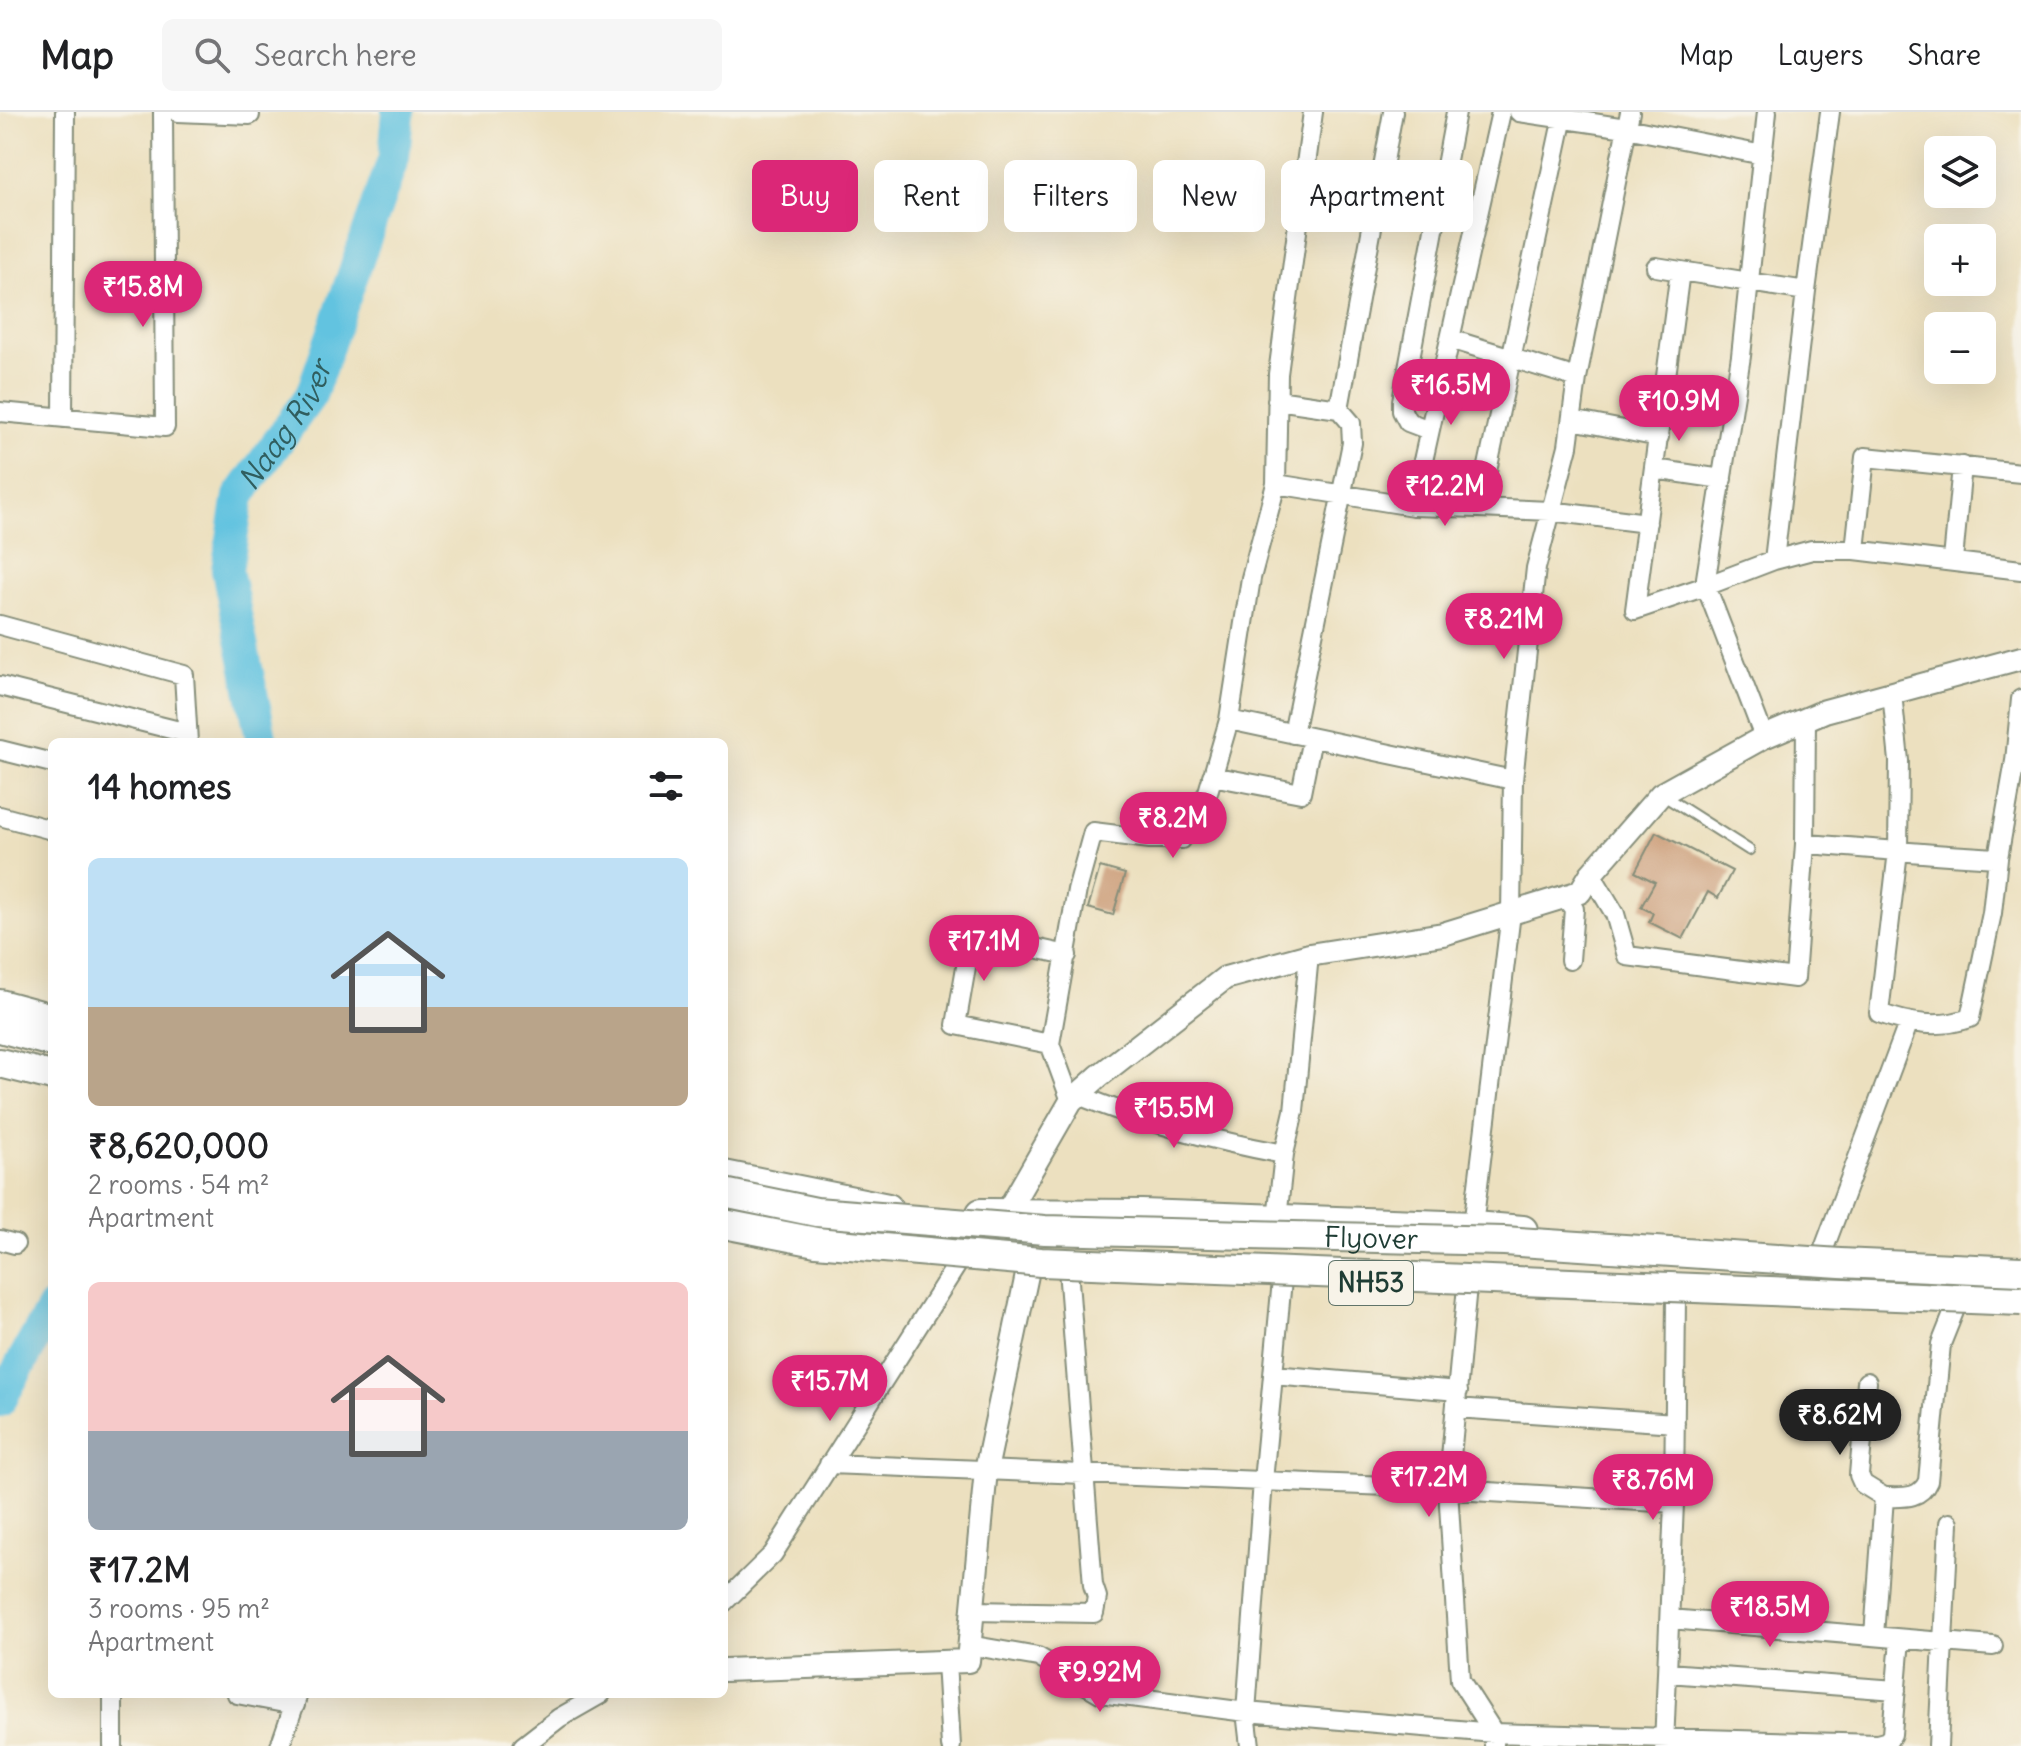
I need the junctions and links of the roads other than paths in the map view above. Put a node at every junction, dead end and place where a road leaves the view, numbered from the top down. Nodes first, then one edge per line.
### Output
1 (65, 112) edge
2 (163, 112) edge
3 (178, 112) edge
4 (1313, 112) edge
5 (1393, 112) edge
6 (1456, 112) edge
7 (1501, 112) edge
8 (1519, 112) edge
9 (1767, 112) edge
10 (1830, 112) edge
11 (250, 115) dead end
12 (1563, 116) edge
13 (1628, 120) edge
14 (1763, 155) junction
15 (1656, 267) dead end
16 (1680, 271) junction
17 (1749, 282) junction
18 (1806, 291) junction
19 (1450, 339) junction
20 (1510, 358) junction
21 (1577, 378) junction
22 (1277, 400) junction
23 (1339, 409) junction
24 (0, 412) edge
25 (63, 418) junction
26 (1572, 420) junction
27 (1429, 430) junction
28 (1659, 437) junction
29 (1962, 466) junction
30 (1654, 469) junction
31 (2021, 473) edge
32 (1722, 479) junction
33 (1276, 484) junction
34 (1343, 493) junction
35 (1413, 506) junction
36 (1479, 508) junction
37 (1550, 511) junction
38 (1647, 523) junction
39 (1855, 550) junction
40 (1774, 560) junction
41 (1953, 560) junction
42 (2021, 570) edge
43 (1706, 586) junction
44 (0, 625) edge
45 (2021, 658) edge
46 (0, 686) edge
47 (1892, 693) junction
48 (2021, 699) edge
49 (1806, 719) junction
50 (1229, 720) junction
51 (1303, 736) junction
52 (1764, 737) junction
53 (187, 738) edge
54 (0, 750) edge
55 (48, 762) edge
56 (1212, 776) junction
57 (1513, 780) junction
58 (1661, 794) junction
59 (0, 816) edge
60 (48, 829) edge
61 (1805, 844) junction
62 (1749, 850) dead end
63 (1898, 851) junction
64 (1998, 858) junction
65 (1591, 874) junction
66 (1565, 897) junction
67 (1511, 913) junction
68 (1067, 955) junction
69 (1309, 955) junction
70 (1570, 960) dead end
71 (0, 1004) edge
72 (48, 1017) edge
73 (1908, 1024) junction
74 (0, 1028) edge
75 (48, 1041) edge
76 (1050, 1044) junction
77 (0, 1063) edge
78 (48, 1075) edge
79 (0, 1081) edge
80 (48, 1092) edge
81 (1075, 1098) junction
82 (1284, 1154) junction
83 (728, 1176) edge
84 (728, 1194) edge
85 (1006, 1214) junction
86 (1263, 1219) junction
87 (1473, 1226) junction
88 (728, 1228) edge
89 (728, 1228) edge
90 (1683, 1243) junction
91 (1823, 1251) junction
92 (2021, 1262) edge
93 (958, 1263) junction
94 (1068, 1269) junction
95 (1028, 1270) junction
96 (2021, 1271) edge
97 (1247, 1279) junction
98 (1282, 1280) junction
99 (1467, 1286) junction
100 (1676, 1298) junction
101 (1957, 1304) junction
102 (2021, 1304) edge
103 (1273, 1375) junction
104 (1867, 1382) dead end
105 (1457, 1400) junction
106 (1675, 1423) junction
107 (829, 1464) junction
108 (986, 1470) junction
109 (1085, 1472) junction
110 (1263, 1481) junction
111 (1448, 1489) junction
112 (1884, 1497) junction
113 (1674, 1503) junction
114 (1949, 1523) dead end
115 (728, 1598) edge
116 (973, 1611) junction
117 (1670, 1619) junction
118 (1874, 1636) junction
119 (1900, 1639) junction
120 (1943, 1642) junction
121 (969, 1645) junction
122 (1993, 1646) dead end
123 (946, 1662) junction
124 (728, 1670) edge
125 (1668, 1673) junction
126 (1896, 1690) junction
127 (113, 1698) edge
128 (296, 1699) edge
129 (582, 1699) edge
130 (1246, 1712) junction
131 (1494, 1739) edge
132 (1665, 1741) edge
133 (1877, 1745) edge
134 (113, 1746) edge
135 (280, 1746) edge
136 (523, 1746) edge
137 (951, 1746) edge
138 (1250, 1746) edge
139 (1938, 1746) edge

1 - 25 street
2 - 25 street
3 - 11 street
4 - 22 street
5 - 23 street
6 - 27 street
7 - 19 street
8 - 12 street
9 - 14 street
10 - 18 street
12 - 13 street
12 - 20 street
13 - 14 street
13 - 21 street
14 - 17 street
15 - 16 street
16 - 17 street
16 - 28 street
17 - 18 street
17 - 32 street
18 - 40 street
19 - 20 street
19 - 27 street
20 - 21 street
20 - 36 street
21 - 26 street
22 - 23 street
22 - 33 street
23 - 34 street
24 - 25 street
26 - 28 street
26 - 37 street
27 - 35 street
28 - 30 street
29 - 31 street
29 - 39 street
29 - 41 street
30 - 32 street
30 - 38 street
32 - 43 street
33 - 34 street
33 - 50 street
34 - 35 street
34 - 51 street
35 - 36 street
36 - 37 street
37 - 38 street
37 - 57 street
38 - 43 street
39 - 40 street
39 - 41 street
40 - 43 street
41 - 42 street
43 - 52 street
44 - 53 street
45 - 47 street
46 - 53 street
47 - 49 street
47 - 63 street
48 - 64 street
49 - 52 street
49 - 61 street
50 - 51 street
50 - 56 street
51 - 56 street
51 - 57 street
52 - 58 street
54 - 55 street
56 - 68 street
57 - 67 street
58 - 62 lane
58 - 65 street
59 - 60 street
61 - 63 street
61 - 65 street
63 - 64 street
63 - 73 street
64 - 73 street
65 - 66 street
66 - 67 street
66 - 70 street
67 - 69 street
67 - 87 street
68 - 76 street
68 - 76 street
69 - 81 street
69 - 82 street
71 - 72 highway
73 - 91 street
74 - 75 highway
76 - 81 street
77 - 78 highway
79 - 80 highway
81 - 82 street
81 - 85 street
82 - 86 street
83 - 85 highway, NH53
84 - 96 highway, Flyover / NH53, bridge
85 - 86 highway, NH53
85 - 95 street
86 - 87 highway, NH53
86 - 97 highway
87 - 90 highway, NH53
88 - 93 highway, NH53
89 - 102 highway, Flyover / NH53, bridge
90 - 91 highway, NH53
90 - 100 highway
91 - 92 highway, NH53
93 - 95 highway, NH53
93 - 107 street
94 - 95 highway, NH53
94 - 97 highway, NH53
94 - 109 street
95 - 108 street
97 - 98 highway, NH53
98 - 99 highway, NH53
98 - 103 street
99 - 100 highway, NH53
99 - 105 street
100 - 101 highway, NH53
100 - 106 street
101 - 102 highway, NH53
101 - 112 street
103 - 105 street
103 - 110 street
104 - 112 street
105 - 106 street
105 - 111 street
106 - 113 street
107 - 108 street
107 - 115 street
108 - 109 street
108 - 116 street
109 - 110 street
109 - 116 street
110 - 111 street
110 - 130 street
111 - 113 street
111 - 131 street
112 - 118 street
113 - 117 street
114 - 120 street
116 - 121 street
117 - 118 street
117 - 125 street
118 - 119 street
119 - 120 street
119 - 126 street
120 - 122 street
120 - 139 street
121 - 123 street
121 - 130 street
123 - 124 street
123 - 137 street
125 - 126 street
125 - 132 street
126 - 133 street
127 - 134 street
128 - 135 street
129 - 136 street
130 - 131 street
130 - 138 street
131 - 132 street
132 - 133 street

